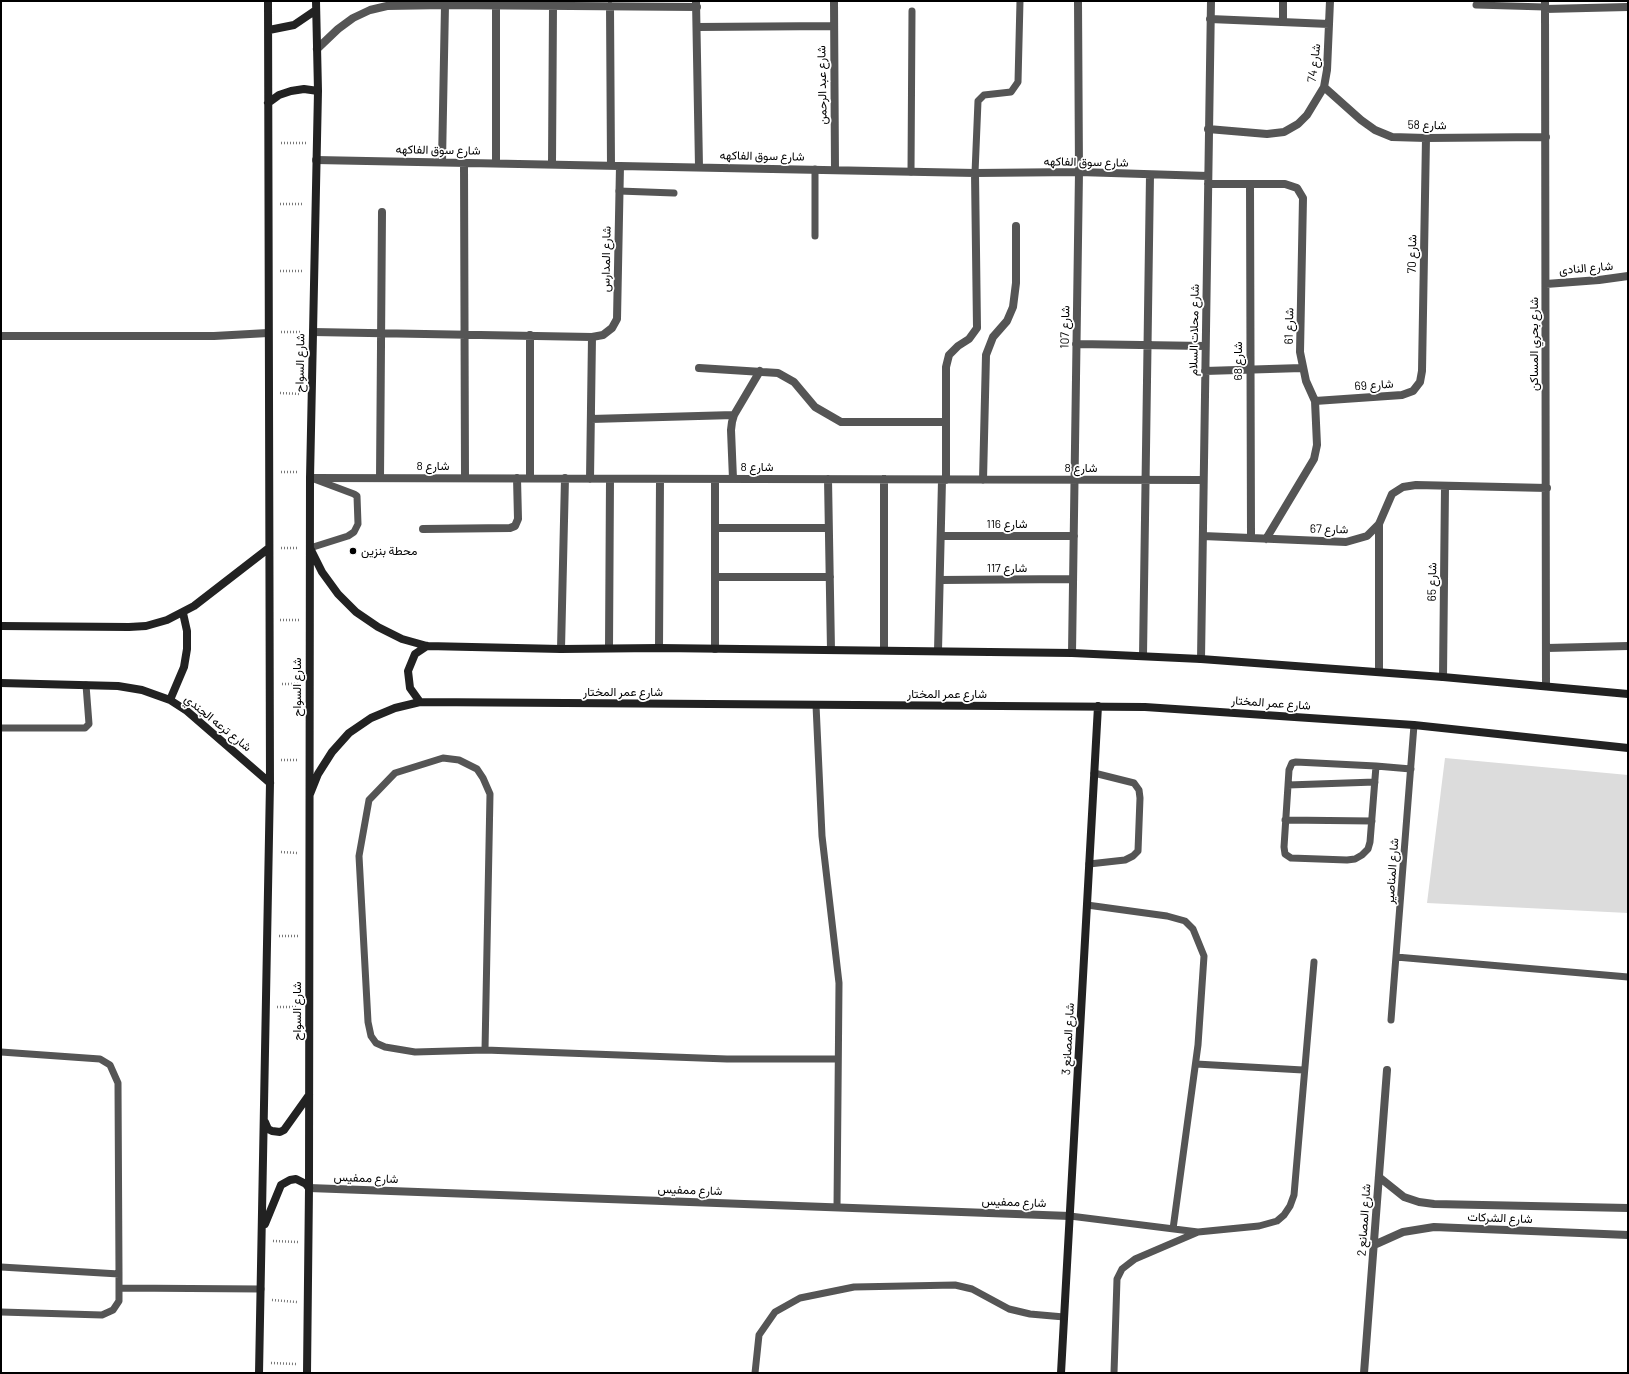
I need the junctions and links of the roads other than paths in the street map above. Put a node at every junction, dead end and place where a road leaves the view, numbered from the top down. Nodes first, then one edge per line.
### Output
1 (268, 1) edge
2 (316, 1) edge
3 (834, 1) edge
4 (1020, 1) edge
5 (1078, 1) edge
6 (1210, 1) edge
7 (1283, 1) edge
8 (1330, 1) edge
9 (697, 4) edge
10 (445, 5) junction
11 (496, 5) junction
12 (1476, 5) dead end
13 (1600, 5) edge
14 (554, 6) junction
15 (610, 6) junction
16 (1545, 6) edge
17 (1628, 7) edge
18 (316, 10) junction
19 (912, 11) dead end
20 (1210, 19) junction
21 (1283, 22) junction
22 (1329, 24) junction
23 (834, 26) junction
24 (697, 27) junction
25 (269, 30) junction
26 (317, 49) junction
27 (1324, 87) junction
28 (318, 91) junction
29 (268, 103) junction
30 (1208, 130) junction
31 (1546, 137) junction
32 (1426, 138) junction
33 (316, 160) junction
34 (442, 162) junction
35 (464, 163) junction
36 (496, 163) junction
37 (552, 164) junction
38 (615, 166) junction
39 (699, 167) junction
40 (815, 170) junction
41 (835, 170) junction
42 (911, 172) junction
43 (1079, 172) junction
44 (975, 173) junction
45 (1150, 176) junction
46 (1208, 180) junction
47 (1250, 184) junction
48 (619, 192) junction
49 (674, 193) dead end
50 (382, 212) dead end
51 (1016, 226) dead end
52 (815, 236) dead end
53 (1628, 276) edge
54 (1546, 284) junction
55 (313, 332) junction
56 (268, 333) junction
57 (381, 333) junction
58 (464, 334) junction
59 (1, 336) edge
60 (530, 336) junction
61 (592, 337) junction
62 (1076, 344) junction
63 (1148, 345) junction
64 (1206, 346) junction
65 (699, 368) dead end
66 (1302, 368) junction
67 (760, 371) junction
68 (1205, 371) junction
69 (1250, 371) junction
70 (1422, 371) joint
71 (1315, 401) junction
72 (734, 415) junction
73 (591, 419) junction
74 (946, 422) junction
75 (310, 475) junction
76 (380, 478) junction
77 (465, 478) junction
78 (517, 478) junction
79 (530, 478) junction
80 (566, 478) junction
81 (590, 478) junction
82 (610, 479) junction
83 (660, 479) junction
84 (715, 479) junction
85 (734, 479) junction
86 (828, 479) junction
87 (884, 479) junction
88 (944, 480) junction
89 (983, 480) junction
90 (1074, 480) junction
91 (1146, 480) junction
92 (1203, 480) junction
93 (1445, 487) junction
94 (1547, 488) junction
95 (1379, 524) junction
96 (715, 528) junction
97 (828, 528) junction
98 (423, 529) dead end
99 (941, 536) junction
100 (1074, 536) junction
101 (1203, 536) junction
102 (1251, 538) junction
103 (1266, 539) junction
104 (269, 548) junction
105 (310, 548) junction
106 (715, 577) junction
107 (830, 577) junction
108 (940, 580) junction
109 (1073, 580) junction
110 (183, 613) junction
111 (1, 626) edge
112 (427, 646) junction
113 (1628, 646) edge
114 (609, 648) junction
115 (659, 648) junction
116 (1547, 648) junction
117 (561, 649) junction
118 (715, 649) junction
119 (831, 650) junction
120 (884, 650) junction
121 (938, 651) junction
122 (1072, 653) junction
123 (1143, 656) junction
124 (1201, 659) junction
125 (1379, 672) junction
126 (1443, 676) junction
127 (1, 683) edge
128 (86, 685) junction
129 (1546, 686) junction
130 (1628, 694) edge
131 (170, 700) junction
132 (420, 702) junction
133 (816, 705) junction
134 (1098, 706) junction
135 (1414, 724) junction
136 (1, 728) edge
137 (1628, 748) edge
138 (1376, 766) junction
139 (1411, 769) junction
140 (1094, 773) junction
141 (270, 782) junction
142 (1375, 782) junction
143 (1288, 785) junction
144 (308, 799) junction
145 (1285, 820) junction
146 (1372, 821) junction
147 (1089, 864) junction
148 (1087, 905) junction
149 (1396, 957) junction
150 (1314, 962) dead end
151 (1628, 977) edge
152 (1392, 1020) dead end
153 (485, 1050) junction
154 (1, 1052) edge
155 (837, 1059) junction
156 (1196, 1064) junction
157 (1303, 1070) junction
158 (1387, 1070) dead end
159 (309, 1095) junction
160 (264, 1117) junction
161 (1379, 1177) junction
162 (309, 1188) junction
163 (837, 1207) junction
164 (1628, 1208) edge
165 (1070, 1216) junction
166 (1173, 1229) junction
167 (263, 1230) junction
168 (1198, 1232) junction
169 (1628, 1235) edge
170 (1374, 1245) junction
171 (1, 1267) edge
172 (119, 1274) junction
173 (119, 1288) junction
174 (261, 1288) junction
175 (1, 1312) edge
176 (1064, 1317) junction
177 (259, 1373) edge
178 (307, 1373) edge
179 (754, 1373) edge
180 (1061, 1373) edge
181 (1114, 1373) edge
182 (1364, 1373) edge

1 - 25 main road
2 - 18 main road, شارع السواح
3 - 23 street, شارع عبد الرحمن
4 - 44 lane
5 - 43 street, شارع 107
6 - 20 street, شارع محلات السلام
7 - 21 street
8 - 22 street, شارع 74
9 - 15 street
9 - 24 street
10 - 11 street
10 - 26 street
10 - 34 street
11 - 14 street
11 - 36 street
12 - 16 lane
13 - 16 street
13 - 17 street
14 - 15 street
14 - 37 street
15 - 38 street, شارع المدارس
16 - 31 street, شارع بحري المساكن
18 - 25 main road
18 - 26 main road, شارع السواح
19 - 42 lane
20 - 21 street
20 - 30 street, شارع محلات السلام
21 - 22 street
22 - 27 street, شارع 74
23 - 24 street
23 - 41 street, شارع عبد الرحمن
24 - 39 street
25 - 29 main road
26 - 28 main road, شارع السواح
27 - 30 street, شارع 74
27 - 32 street, شارع 58
28 - 29 main road
28 - 33 main road, شارع السواح
29 - 56 main road
30 - 46 street, شارع محلات السلام
31 - 32 street, شارع 58
31 - 54 street, شارع بحري المساكن
32 - 70 street, شارع 70
33 - 34 street, شارع سوق الفاكهه
33 - 55 main road, شارع السواح
34 - 35 street, شارع سوق الفاكهه
35 - 36 street, شارع سوق الفاكهه
35 - 58 street
36 - 37 street, شارع سوق الفاكهه
37 - 38 street, شارع سوق الفاكهه
38 - 39 street, شارع سوق الفاكهه
38 - 48 street, شارع المدارس
39 - 40 street, شارع سوق الفاكهه
40 - 41 street, شارع سوق الفاكهه
40 - 52 lane
41 - 42 street, شارع سوق الفاكهه
42 - 44 street, شارع سوق الفاكهه
43 - 44 street, شارع سوق الفاكهه
43 - 45 street, شارع سوق الفاكهه
43 - 62 street, شارع 107
44 - 74 street
45 - 46 street, شارع سوق الفاكهه
45 - 63 street
46 - 47 street, شارع 61
46 - 64 street, شارع محلات السلام
47 - 66 street, شارع 61
47 - 69 street, شارع 68
48 - 49 lane
48 - 61 street, شارع المدارس
50 - 57 street
51 - 89 street
53 - 54 street, شارع النادى
54 - 94 street, شارع بحري المساكن
55 - 57 street
55 - 75 main road, شارع السواح
56 - 59 street
56 - 104 main road
57 - 58 street
57 - 76 street
58 - 60 street
58 - 77 street
60 - 61 street
60 - 79 street
61 - 73 street
62 - 63 street
62 - 90 street, شارع 107
63 - 64 street
63 - 91 street
64 - 68 street, شارع محلات السلام
65 - 67 street
66 - 69 street
66 - 71 street, شارع 61
67 - 72 street
67 - 74 street
68 - 69 street
68 - 92 street, شارع محلات السلام
69 - 102 street, شارع 68
70 - 71 street, شارع 69
71 - 103 street, شارع 61
72 - 73 street
72 - 85 street
73 - 81 street
74 - 88 street
75 - 76 street, شارع 8
75 - 105 main road, شارع السواح
75 - 105 lane
76 - 77 street, شارع 8
77 - 78 street, شارع 8
78 - 79 street, شارع 8
78 - 98 street
79 - 80 street, شارع 8
80 - 81 street, شارع 8
80 - 117 street
81 - 82 street, شارع 8
82 - 83 street, شارع 8
82 - 114 street
83 - 84 street, شارع 8
83 - 115 street
84 - 85 street, شارع 8
84 - 96 street
85 - 86 street, شارع 8
86 - 87 street, شارع 8
86 - 97 street
87 - 88 street, شارع 8
87 - 120 street
88 - 89 street, شارع 8
88 - 99 street
89 - 90 street, شارع 8
90 - 91 street, شارع 8
90 - 100 street, شارع 107
91 - 92 street, شارع 8
91 - 123 street
92 - 101 street, شارع محلات السلام
93 - 94 street, شارع 67
93 - 95 street, شارع 67
93 - 126 street, شارع 65
94 - 116 street, شارع بحري المساكن
95 - 103 street, شارع 67
95 - 125 street
96 - 97 street
96 - 106 street
97 - 107 street
99 - 100 street, شارع 116
99 - 108 street
100 - 109 street, شارع 107
101 - 102 street, شارع 67
101 - 124 street, شارع محلات السلام
102 - 103 street, شارع 67
104 - 110 main road
104 - 141 main road
105 - 112 main road
105 - 144 main road, شارع السواح
106 - 107 street
106 - 118 street
107 - 119 street
108 - 109 street, شارع 117
108 - 121 street
109 - 122 street, شارع 107
110 - 111 main road
110 - 131 main road
112 - 117 main road
112 - 132 main road
113 - 116 street
114 - 115 main road
114 - 117 main road
115 - 118 main road
116 - 129 street, شارع بحري المساكن
118 - 119 main road
119 - 120 main road
120 - 121 main road
121 - 122 main road
122 - 123 main road
123 - 124 main road
124 - 125 main road
125 - 126 main road
126 - 129 main road
127 - 128 main road, شارع ترعه الجندي
128 - 131 main road, شارع ترعه الجندي
128 - 136 lane
129 - 130 main road
131 - 141 main road, شارع ترعه الجندي
132 - 133 main road, شارع عمر المختار
132 - 144 main road, شارع عمر المختار
133 - 134 main road, شارع عمر المختار
133 - 155 lane
134 - 135 main road, شارع عمر المختار
134 - 140 main road, شارع المصانع 3
135 - 137 main road, شارع عمر المختار
135 - 139 lane, شارع المناصير
138 - 139 lane
138 - 142 lane
138 - 143 lane
139 - 149 lane, شارع المناصير
140 - 147 main road, شارع المصانع 3
140 - 147 lane
141 - 160 main road
142 - 143 lane
142 - 146 lane
143 - 145 lane
144 - 159 main road, شارع السواح
145 - 146 lane
145 - 146 lane
147 - 148 main road, شارع المصانع 3
148 - 156 lane
148 - 165 main road, شارع المصانع 3
149 - 151 lane
149 - 152 lane, شارع المناصير
150 - 157 lane
153 - 153 lane
153 - 155 lane
154 - 172 lane
155 - 163 lane
156 - 157 lane
156 - 166 lane
157 - 168 lane
158 - 161 street, شارع المصانع 2
159 - 160 main road
159 - 162 main road, شارع السواح
160 - 167 main road
161 - 164 street, شارع الشركات
161 - 170 street, شارع المصانع 2
162 - 163 street, شارع ممفيس
162 - 167 main road
162 - 178 main road, شارع السواح
163 - 165 street, شارع ممفيس
165 - 166 lane
165 - 176 main road, شارع المصانع 3
166 - 168 lane
167 - 174 main road
168 - 181 lane
169 - 170 street, شارع الشركات
170 - 182 street, شارع المصانع 2
171 - 172 lane
172 - 173 lane
173 - 174 lane
173 - 175 lane
174 - 177 main road
176 - 179 lane
176 - 180 main road, شارع المصانع 3

